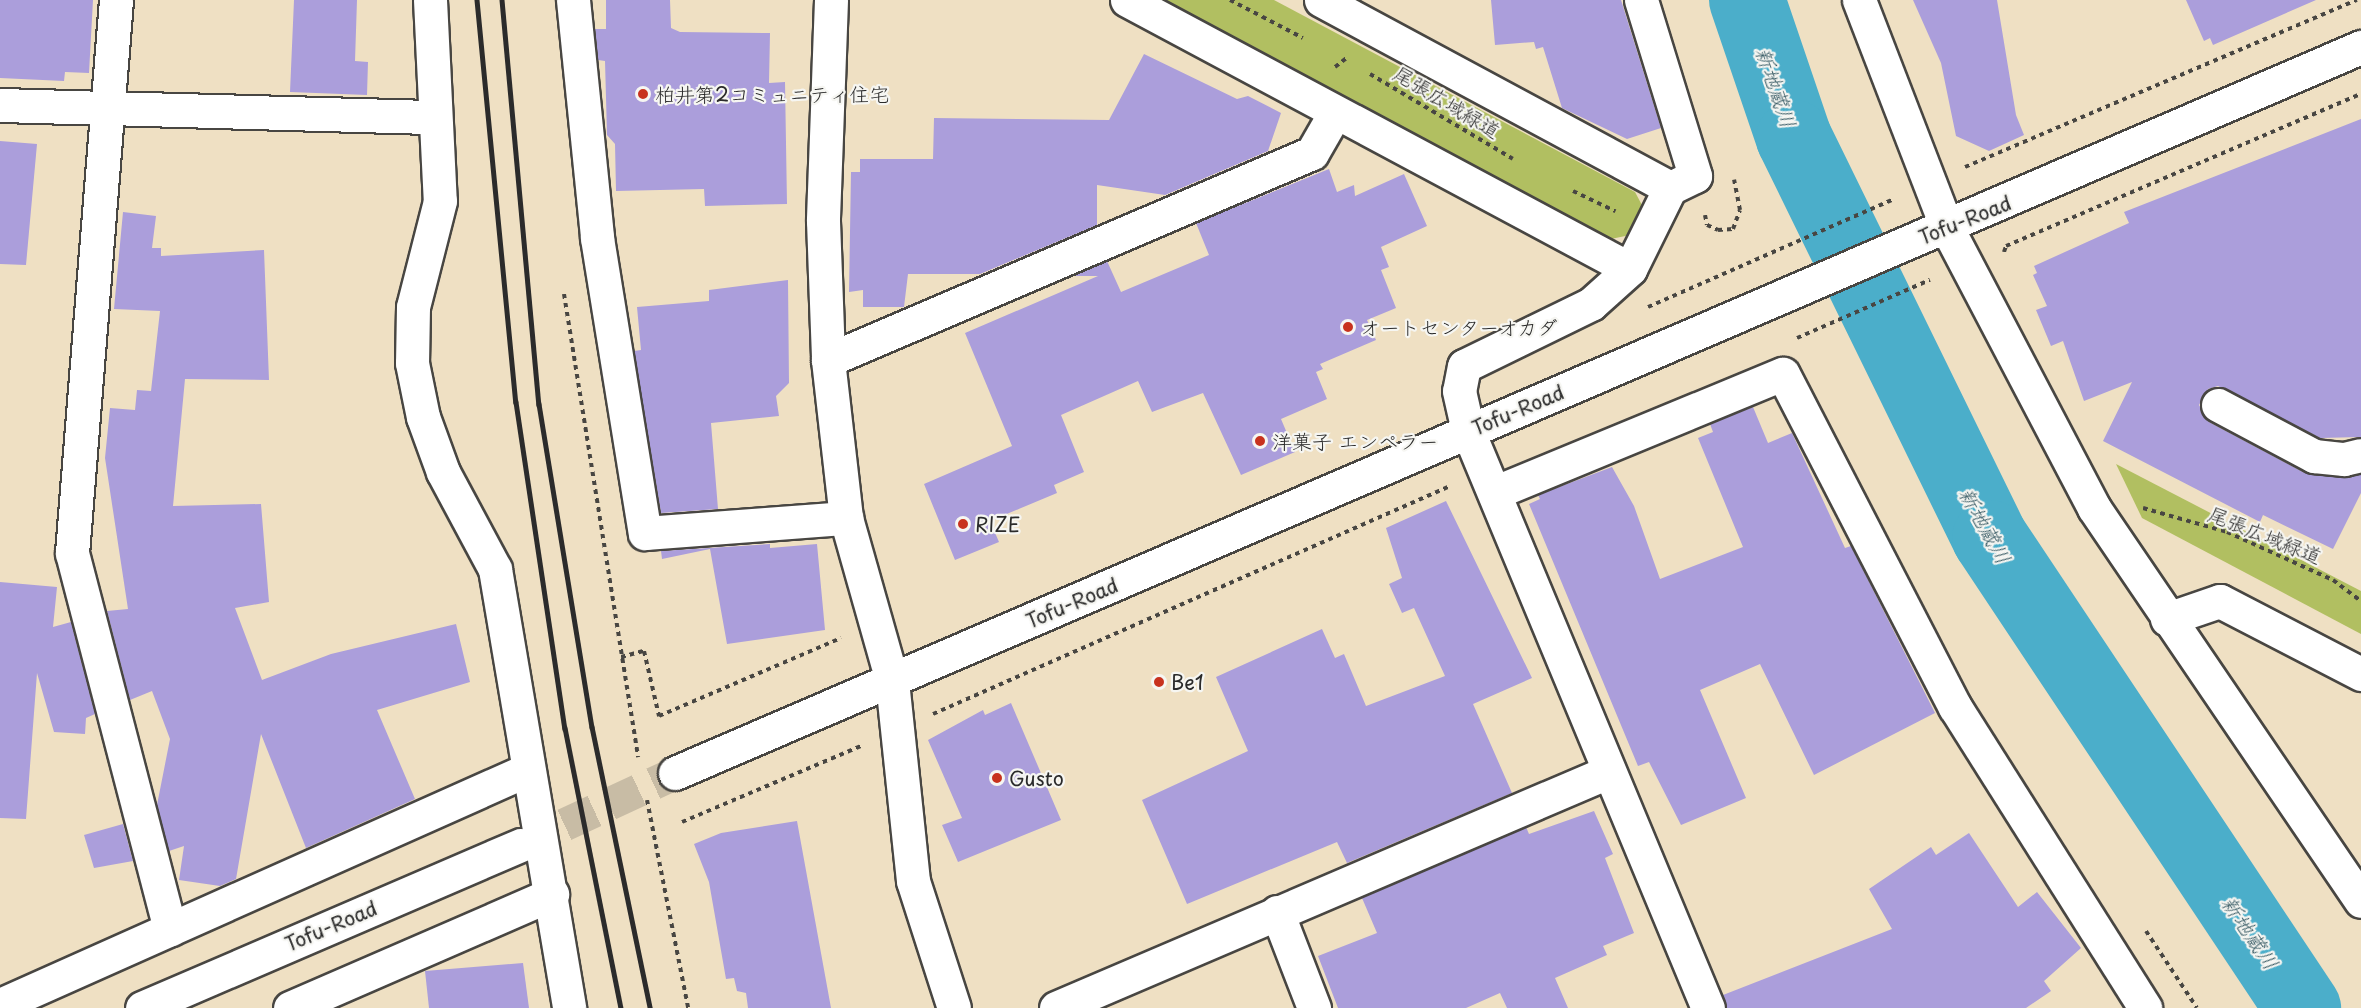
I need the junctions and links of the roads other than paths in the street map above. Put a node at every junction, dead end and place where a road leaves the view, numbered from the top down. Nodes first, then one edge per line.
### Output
1 (116, 0) edge
2 (430, 0) edge
3 (573, 0) edge
4 (831, 0) edge
5 (1126, 0) edge
6 (1321, 0) edge
7 (1641, 0) edge
8 (1859, 0) edge
9 (1369, 18) edge
10 (2361, 47) edge
11 (0, 105) edge
12 (107, 110) junction
13 (1335, 113) junction
14 (435, 117) junction
15 (1670, 188) junction
16 (1946, 226) junction
17 (1630, 269) junction
18 (828, 360) junction
19 (2218, 405) dead end
20 (1468, 431) junction
21 (2361, 455) edge
22 (1492, 482) junction
23 (846, 518) junction
24 (2167, 619) junction
25 (2361, 674) edge
26 (892, 681) junction
27 (527, 770) junction
28 (1608, 772) junction
29 (675, 773) tunnel mouth
30 (520, 845) tunnel mouth
31 (552, 894) junction
32 (2361, 901) edge
33 (1277, 912) junction
34 (170, 929) junction
35 (0, 1005) edge
36 (142, 1008) edge
37 (290, 1008) edge
38 (569, 1008) edge
39 (954, 1008) edge
40 (1056, 1008) edge
41 (1314, 1008) edge
42 (1708, 1008) edge
43 (2145, 1008) edge

1 - 12 street
2 - 14 street
3 - 23 street
4 - 18 street
5 - 13 street
6 - 9 street
7 - 15 street
8 - 16 street
9 - 15 street
10 - 16 street, Tofu-Road
11 - 12 street
12 - 14 street
12 - 34 street
13 - 17 street
13 - 18 street
14 - 27 street
15 - 17 street
16 - 20 street, Tofu-Road
16 - 24 street
17 - 20 street
18 - 23 street
19 - 21 street
20 - 22 street
20 - 26 street, Tofu-Road
22 - 28 street
22 - 43 street
23 - 26 street
24 - 25 street
24 - 32 street
26 - 29 street, Tofu-Road
26 - 39 street
27 - 31 street
27 - 34 street
28 - 33 street
28 - 42 street
30 - 36 street, Tofu-Road
31 - 37 street
31 - 38 street
33 - 40 street
33 - 41 street
34 - 35 street

